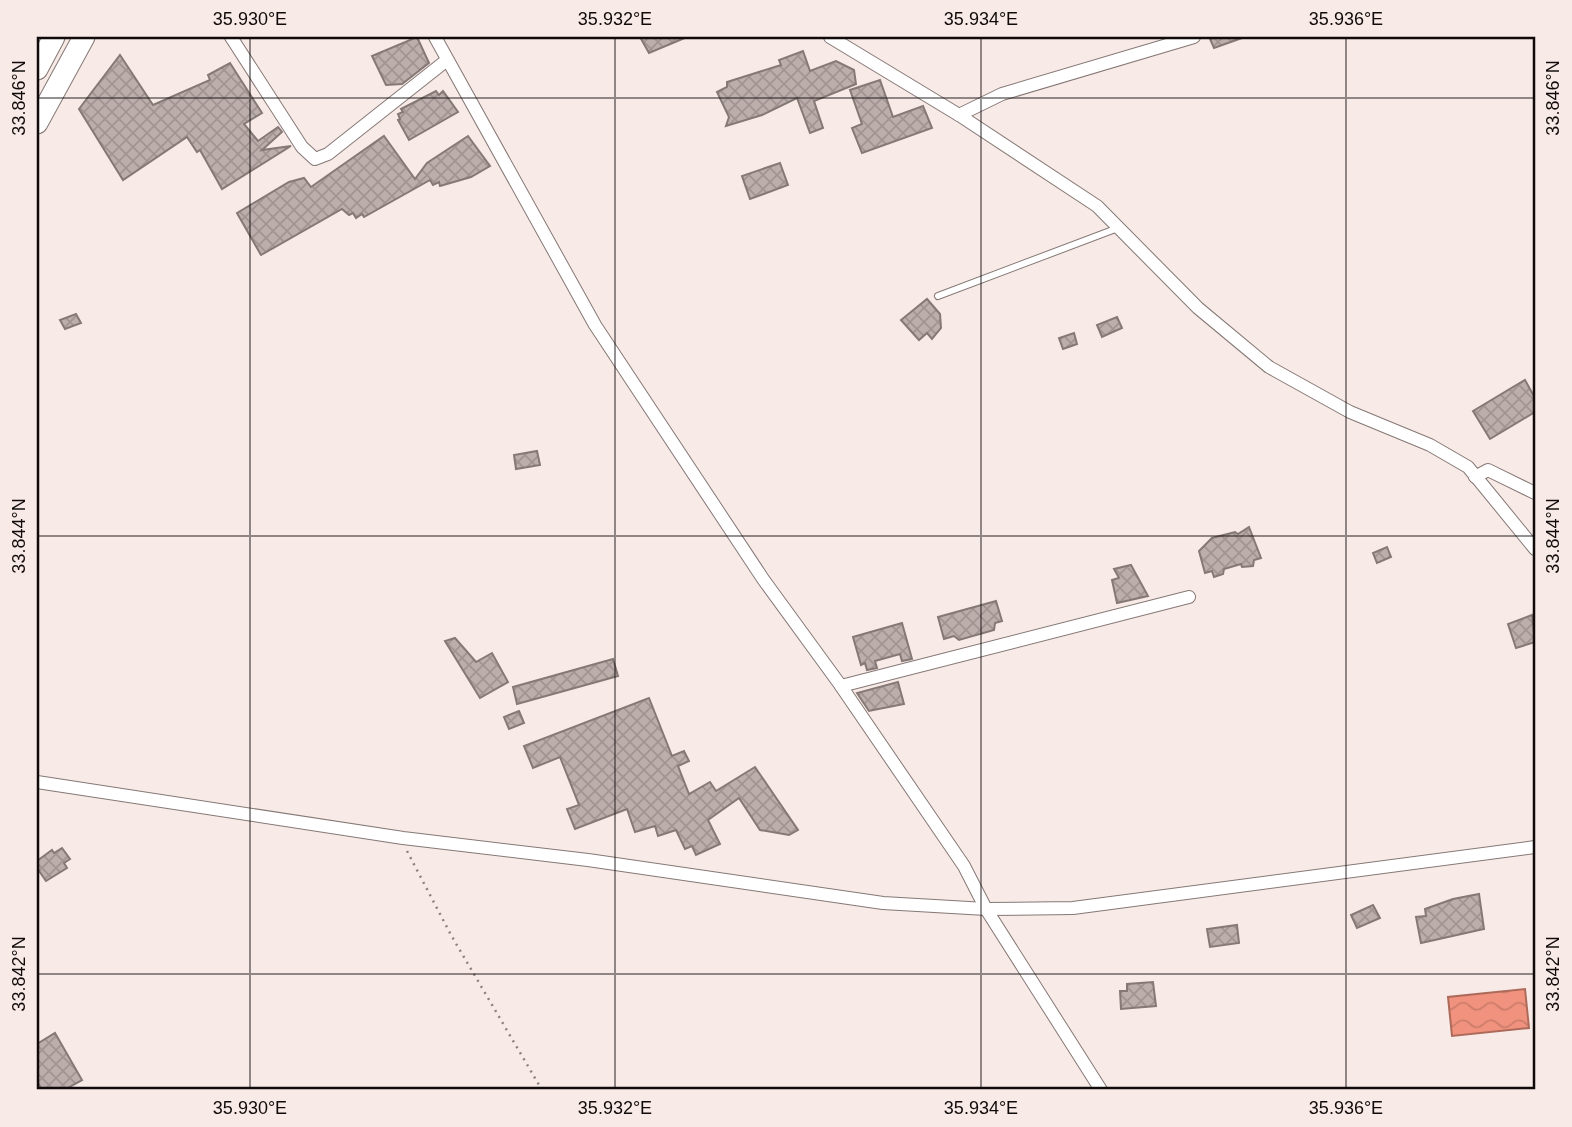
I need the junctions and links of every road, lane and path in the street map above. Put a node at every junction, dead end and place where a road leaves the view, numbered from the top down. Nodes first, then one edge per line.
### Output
1 (54, 37) edge
2 (84, 37) edge
3 (231, 37) edge
4 (435, 37) edge
5 (830, 37) edge
6 (1194, 37) edge
7 (447, 60) junction
8 (37, 69) edge
9 (959, 115) junction
10 (37, 123) edge
11 (1120, 227) junction
12 (938, 296) dead end
13 (1475, 477) junction
14 (1535, 493) edge
15 (1535, 549) edge
16 (1189, 597) dead end
17 (841, 685) junction
18 (37, 782) edge
19 (403, 838) junction
20 (1535, 847) edge
21 (986, 909) junction
22 (542, 1090) edge
23 (1101, 1090) edge

1 - 8 highway
2 - 10 highway
3 - 7 street
4 - 7 street
5 - 9 street
6 - 9 street
7 - 17 street
9 - 11 street
11 - 12 lane
11 - 13 street
13 - 14 street
13 - 15 street
16 - 17 street
17 - 21 street
18 - 19 street
19 - 21 street
19 - 22 path
20 - 21 street
21 - 23 street

